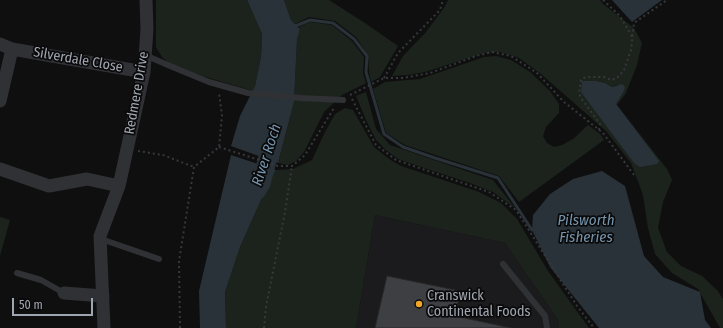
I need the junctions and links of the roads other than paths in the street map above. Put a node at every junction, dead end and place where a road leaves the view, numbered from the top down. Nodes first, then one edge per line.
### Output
1 (146, 0) edge
2 (6, 46) edge
3 (146, 54) junction
4 (144, 72) junction
5 (343, 100) road end
6 (0, 101) edge
7 (0, 169) edge
8 (119, 186) junction
9 (100, 239) junction
10 (159, 259) dead end
11 (503, 264) dead end
12 (17, 273) dead end
13 (64, 293) joint
14 (103, 296) junction
15 (104, 328) edge
16 (547, 328) edge

1 - 3 street, Redmere Drive
2 - 4 street, Silverdale Close
2 - 6 street, Silverdale Close
3 - 4 street, Redmere Drive
3 - 5 lane
4 - 8 street, Redmere Drive
7 - 8 street
8 - 9 street, Redmere Drive
9 - 10 lane
9 - 14 street
11 - 16 lane
12 - 13 lane
13 - 14 street
14 - 15 street

